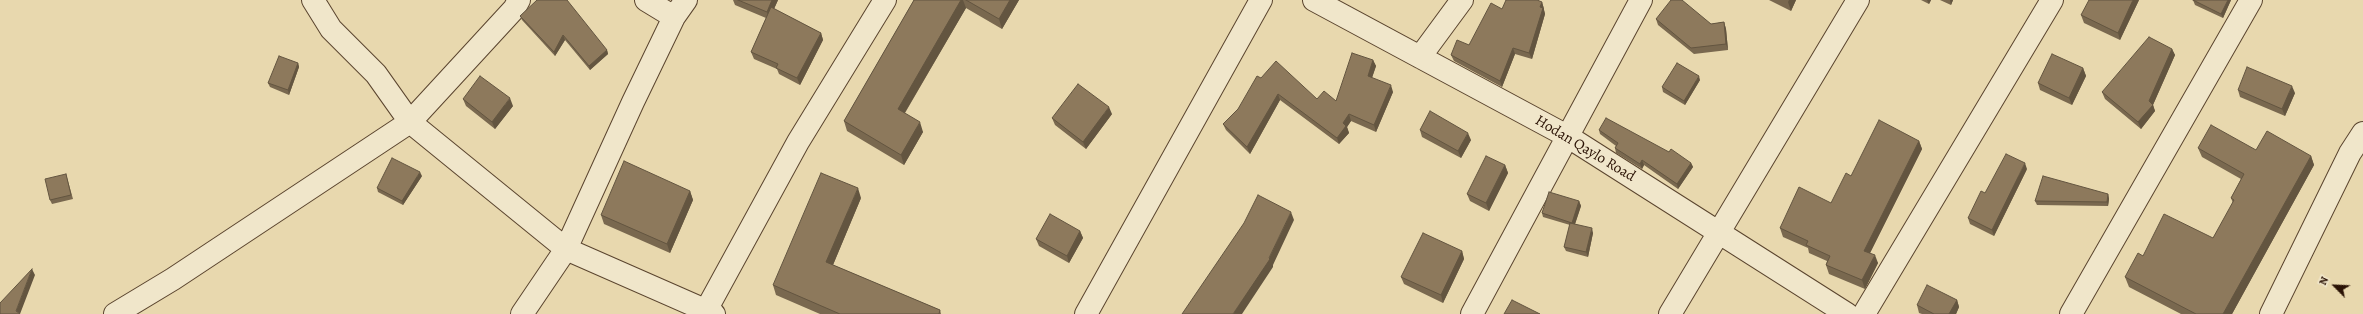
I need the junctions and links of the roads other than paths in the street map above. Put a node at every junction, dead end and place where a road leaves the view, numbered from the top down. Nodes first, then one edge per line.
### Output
1 (313, 0) edge
2 (519, 0) edge
3 (646, 0) edge
4 (885, 0) edge
5 (1261, 0) edge
6 (1314, 0) edge
7 (1462, 0) edge
8 (1642, 0) edge
9 (1858, 0) edge
10 (2052, 0) edge
11 (2251, 0) edge
12 (680, 9) edge
13 (1420, 57) junction
14 (410, 122) junction
15 (2363, 133) edge
16 (1567, 136) junction
17 (1717, 233) junction
18 (566, 250) junction
19 (708, 312) edge
20 (115, 314) edge
21 (522, 314) edge
22 (1086, 314) edge
23 (1472, 314) edge
24 (1670, 314) edge
25 (1847, 314) edge
26 (1864, 314) edge
27 (2071, 314) edge
28 (2271, 314) edge

1 - 14 street
2 - 14 street
3 - 12 street
4 - 19 street
5 - 22 street
6 - 13 street, Hodan Qaylo Road
7 - 13 street
8 - 16 street
9 - 17 street
10 - 26 street
11 - 27 street
12 - 18 street
13 - 16 street, Hodan Qaylo Road
14 - 18 street
14 - 20 street
15 - 28 street
16 - 17 street, Hodan Qaylo Road
16 - 23 street
17 - 24 street
17 - 25 street, Hodan Qaylo Road
18 - 19 street
18 - 21 street

